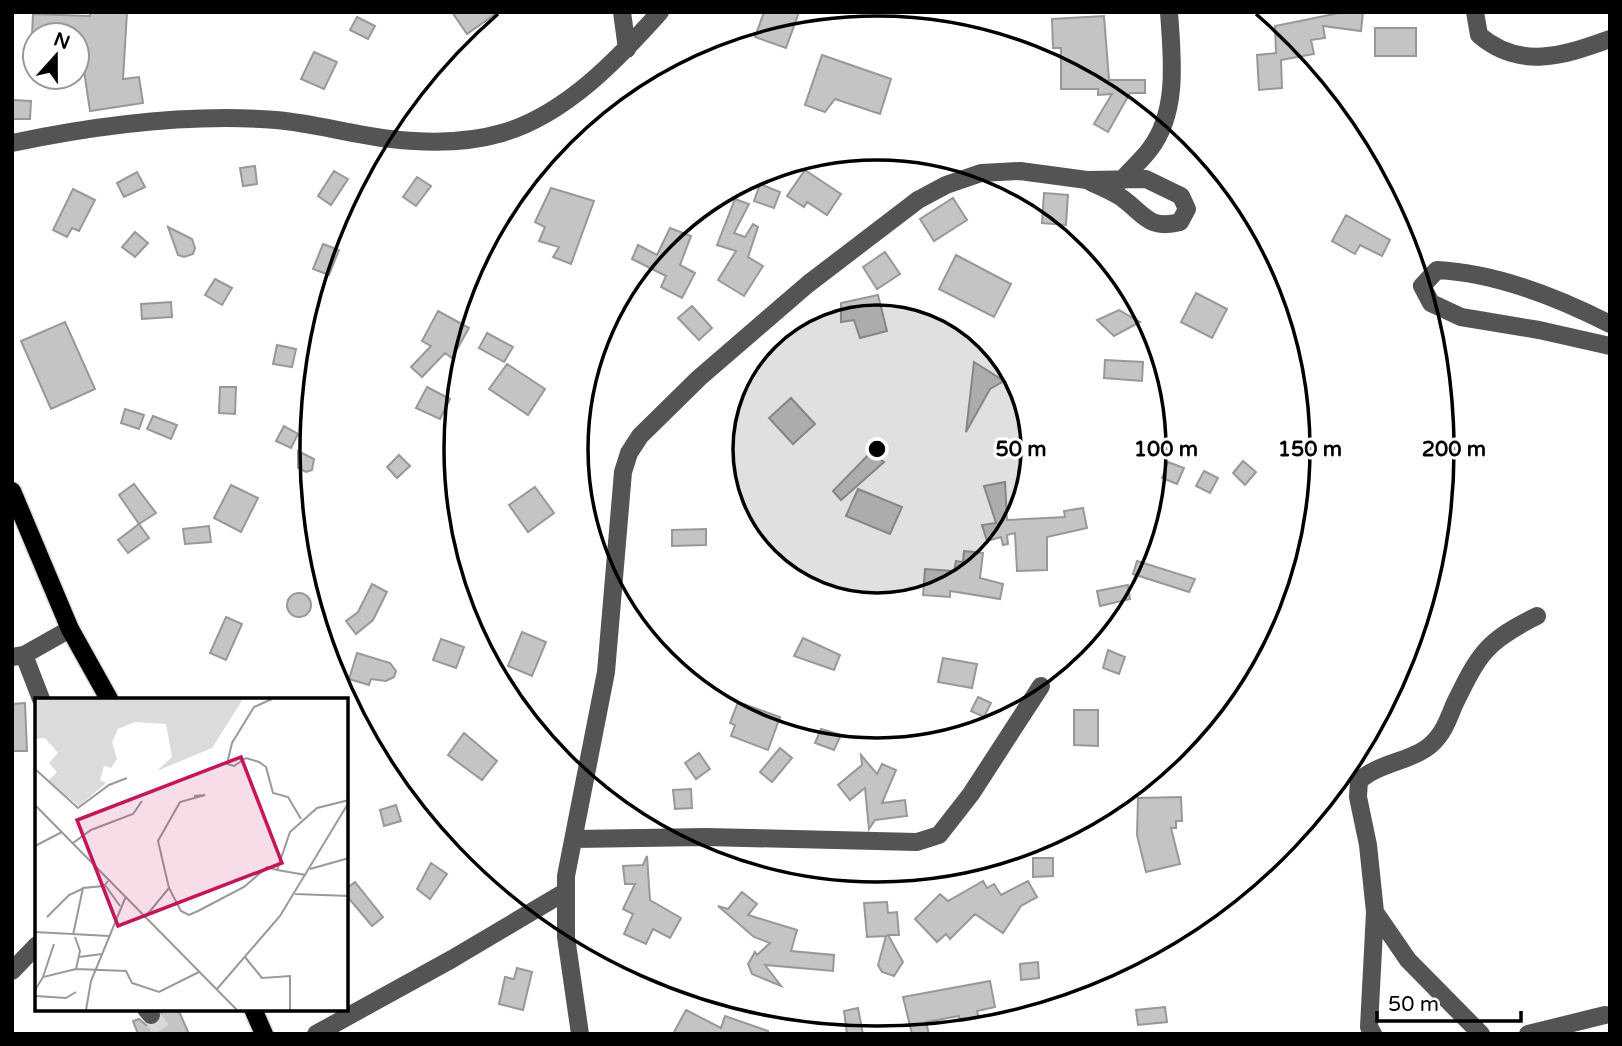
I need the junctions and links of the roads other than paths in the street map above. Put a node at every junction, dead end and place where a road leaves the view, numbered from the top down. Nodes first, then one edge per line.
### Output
1 (622, 12) edge
2 (660, 12) edge
3 (1168, 12) edge
4 (1475, 12) edge
5 (1610, 39) edge
6 (627, 49) junction
7 (12, 143) edge
8 (1087, 180) junction
9 (1121, 180) junction
10 (1610, 324) edge
11 (1610, 346) edge
12 (12, 491) edge
13 (1537, 616) dead end
14 (70, 629) junction
15 (18, 656) edge
16 (1041, 686) dead end
17 (40, 698) edge
18 (108, 698) edge
19 (574, 839) junction
20 (565, 892) junction
21 (1375, 912) junction
22 (35, 947) edge
23 (12, 971) edge
24 (254, 1011) edge
25 (1608, 1013) edge
26 (264, 1034) edge
27 (316, 1034) edge
28 (580, 1034) edge
29 (1373, 1034) edge
30 (1481, 1034) edge
31 (1528, 1034) edge
32 (1593, 1034) edge

1 - 6 street
2 - 6 street
3 - 9 street
4 - 5 street
6 - 7 street
8 - 9 street
8 - 9 street
8 - 19 street
10 - 11 street
12 - 14 main road
13 - 21 street
14 - 15 street
14 - 18 main road
15 - 17 street
16 - 19 street
19 - 20 street
20 - 27 street
20 - 28 street
21 - 29 street
21 - 30 street
22 - 23 street
24 - 26 main road
25 - 31 street
25 - 32 street

